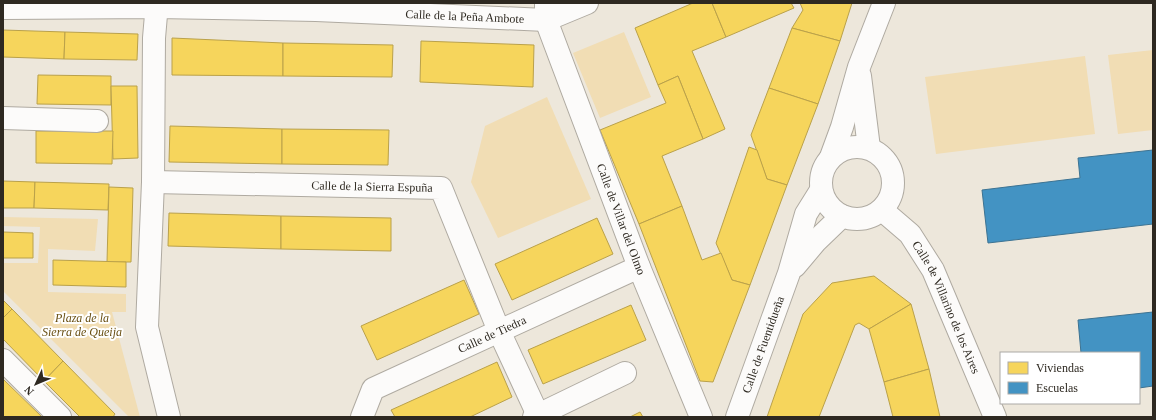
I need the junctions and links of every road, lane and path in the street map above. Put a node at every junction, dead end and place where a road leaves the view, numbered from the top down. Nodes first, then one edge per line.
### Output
1 (587, 3) edge
2 (884, 3) edge
3 (157, 5) edge
4 (316, 7) edge
5 (3, 8) edge
6 (546, 11) edge
7 (859, 67) junction
8 (3, 118) edge
9 (97, 121) dead end
10 (869, 148) junction
11 (831, 157) junction
12 (153, 182) junction
13 (821, 190) junction
14 (882, 210) junction
15 (842, 216) junction
16 (639, 267) junction
17 (789, 273) junction
18 (499, 331) junction
19 (3, 360) edge
20 (625, 373) dead end
21 (536, 416) edge
22 (60, 417) edge
23 (169, 417) edge
24 (362, 417) edge
25 (701, 417) edge
26 (737, 417) edge
27 (995, 417) edge

1 - 6 street, Calle de la Peña Ambote
2 - 7 street
3 - 4 street, Calle de la Peña Ambote
3 - 5 street, Calle de la Peña Ambote
3 - 12 street
4 - 6 street, Calle de la Peña Ambote
6 - 16 street, Calle de Villar del Olmo
7 - 10 street
7 - 11 street
8 - 9 street
10 - 11 street
10 - 14 street
11 - 13 street
12 - 18 street, Calle de la Sierra Espuña
12 - 23 street
13 - 15 street
13 - 17 street, Calle de Fuentidueña
14 - 15 street
14 - 27 street, Calle de Villarino de los Aires
15 - 17 street, Calle de Fuentidueña
16 - 18 street, Calle de Tiedra
16 - 25 street, Calle de Villar del Olmo
17 - 26 street, Calle de Fuentidueña
18 - 21 street, Calle de la Sierra Espuña
18 - 24 street, Calle de Tiedra
19 - 22 street
20 - 21 street

